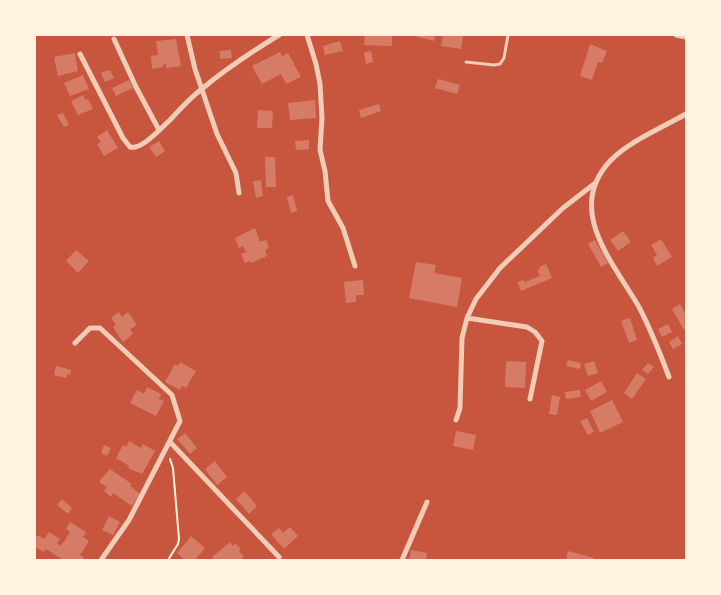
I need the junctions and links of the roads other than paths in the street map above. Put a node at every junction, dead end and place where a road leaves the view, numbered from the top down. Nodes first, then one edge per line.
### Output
1 (187, 35) edge
2 (279, 35) edge
3 (307, 35) edge
4 (508, 35) edge
5 (676, 35) edge
6 (686, 38) edge
7 (114, 39) dead end
8 (80, 54) dead end
9 (466, 62) dead end
10 (202, 88) junction
11 (686, 114) edge
12 (159, 130) junction
13 (594, 184) junction
14 (239, 193) dead end
15 (355, 266) dead end
16 (468, 318) junction
17 (75, 343) dead end
18 (669, 377) dead end
19 (530, 399) dead end
20 (456, 420) dead end
21 (170, 442) junction
22 (427, 502) dead end
23 (279, 557) dead end
24 (101, 560) edge
25 (402, 560) edge

1 - 10 street
2 - 10 street
3 - 15 street
4 - 9 lane
5 - 6 street
7 - 12 street
8 - 12 street
10 - 12 street
10 - 14 street
11 - 13 street
13 - 16 street
13 - 18 street
16 - 19 street
16 - 20 street
17 - 21 street
21 - 23 street
21 - 24 street
22 - 25 street

